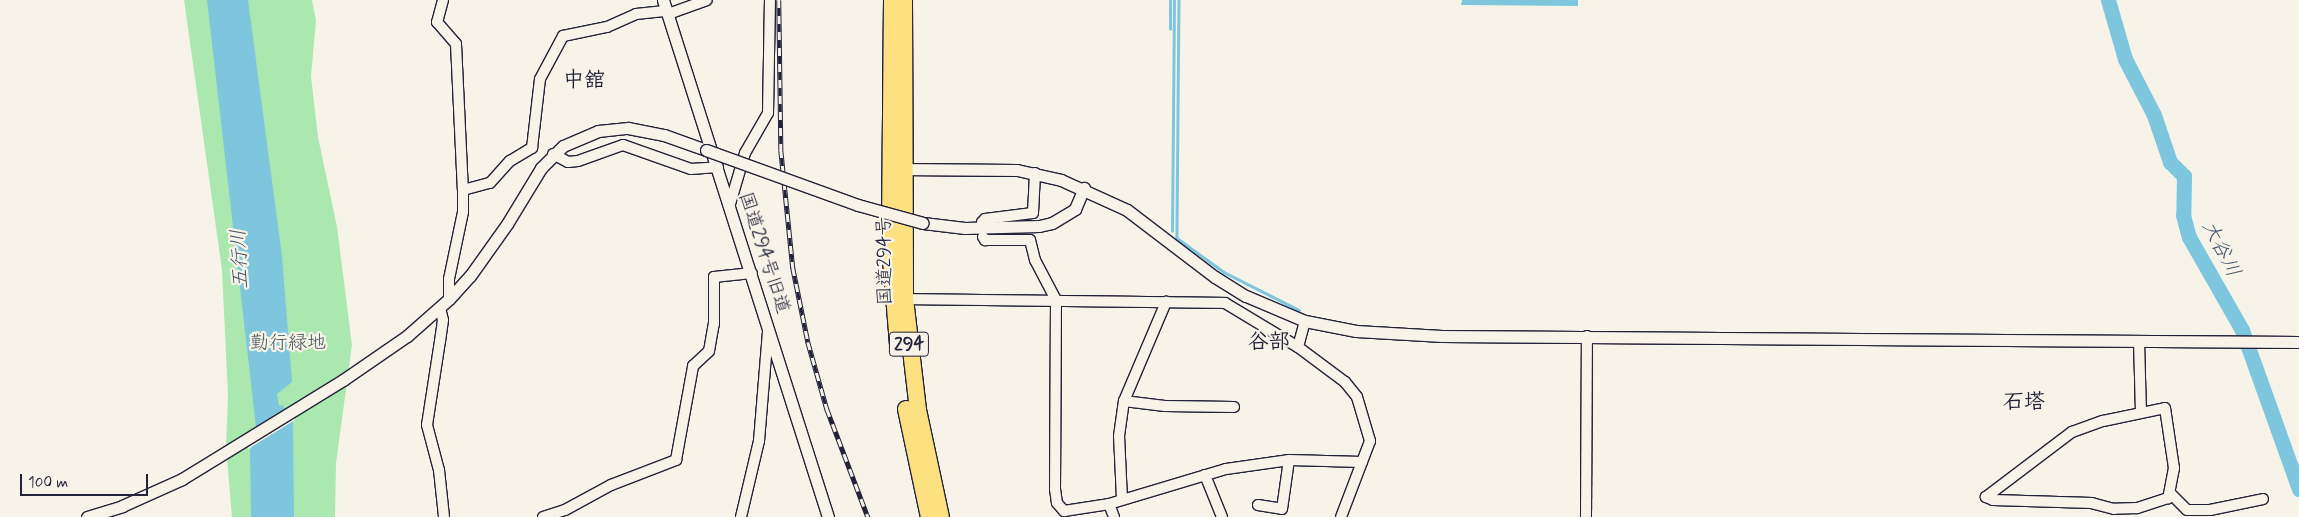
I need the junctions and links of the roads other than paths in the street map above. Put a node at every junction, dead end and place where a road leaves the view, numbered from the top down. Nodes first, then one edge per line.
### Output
1 (443, 0) edge
2 (707, 0) edge
3 (770, 0) edge
4 (892, 0) edge
5 (904, 0) edge
6 (666, 8) edge
7 (553, 154) junction
8 (718, 166) junction
9 (897, 169) junction
10 (1035, 173) junction
11 (1084, 188) junction
12 (463, 190) junction
13 (730, 204) junction
14 (982, 222) dead end
15 (983, 237) dead end
16 (752, 273) junction
17 (449, 299) junction
18 (905, 299) junction
19 (1056, 300) junction
20 (1166, 302) junction
21 (440, 308) junction
22 (1305, 321) junction
23 (769, 326) junction
24 (1587, 336) junction
25 (2140, 341) junction
26 (2299, 342) edge
27 (1298, 347) junction
28 (1124, 401) junction
29 (1234, 407) dead end
30 (2141, 412) junction
31 (1289, 460) junction
32 (1362, 462) junction
33 (1205, 475) junction
34 (2170, 493) junction
35 (1122, 499) junction
36 (2263, 499) dead end
37 (1109, 504) junction
38 (1258, 505) dead end
39 (87, 517) edge
40 (444, 517) edge
41 (543, 517) edge
42 (741, 517) edge
43 (828, 517) edge
44 (929, 517) edge
45 (941, 517) edge
46 (1114, 517) edge
47 (1222, 517) edge
48 (1341, 517) edge
49 (1586, 517) edge

1 - 12 street
2 - 6 street
3 - 13 street
4 - 9 highway, 国道294号 / 294
5 - 9 highway, 国道294号 / 294
6 - 8 street, 国道294号旧道
6 - 12 street
7 - 8 street
7 - 11 street, bridge
7 - 17 street
8 - 13 street, 国道294号旧道
9 - 10 street
9 - 18 highway, 国道294号 / 294
9 - 44 highway, 国道294号 / 294
10 - 11 street
10 - 14 street
11 - 22 street
12 - 17 street
13 - 16 street, 国道294号旧道
15 - 19 street
16 - 23 street, 国道294号旧道
16 - 41 street
17 - 21 street
18 - 19 street
18 - 45 highway, 国道294号 / 294
19 - 20 street
19 - 37 street
20 - 27 street
20 - 28 street
21 - 39 street
21 - 40 street
22 - 24 street
22 - 27 street
23 - 42 street
23 - 43 street, 国道294号旧道
24 - 25 street
24 - 49 street
25 - 26 street
25 - 30 street
27 - 32 street
28 - 29 street
28 - 35 street
30 - 34 street
30 - 34 street
31 - 32 street
31 - 33 street
31 - 38 street
32 - 48 street
33 - 35 street
33 - 47 street
34 - 36 street
35 - 37 street
37 - 46 street

